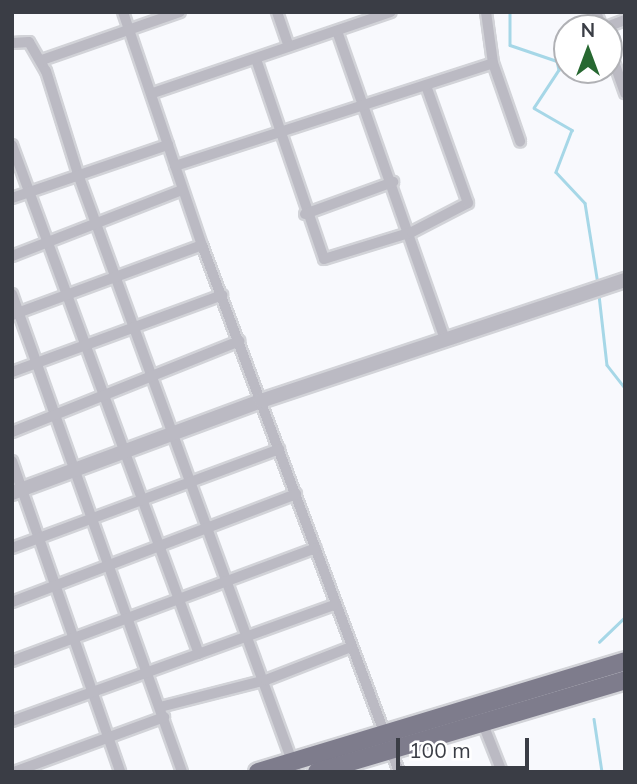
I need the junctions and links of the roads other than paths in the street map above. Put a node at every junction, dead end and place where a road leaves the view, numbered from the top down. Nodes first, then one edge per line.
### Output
1 (123, 12) edge
2 (180, 12) edge
3 (277, 12) edge
4 (391, 12) edge
5 (486, 12) edge
6 (129, 29) junction
7 (337, 31) junction
8 (12, 43) edge
9 (289, 46) junction
10 (256, 59) junction
11 (42, 60) junction
12 (493, 63) junction
13 (426, 86) junction
14 (153, 93) junction
15 (366, 106) junction
16 (279, 133) junction
17 (520, 141) dead end
18 (12, 145) edge
19 (168, 145) junction
20 (175, 166) junction
21 (79, 177) junction
22 (393, 182) junction
23 (182, 190) junction
24 (29, 192) junction
25 (12, 198) edge
26 (305, 214) junction
27 (97, 227) junction
28 (412, 232) junction
29 (47, 244) junction
30 (202, 245) junction
31 (12, 256) edge
32 (117, 277) junction
33 (621, 281) edge
34 (12, 294) edge
35 (222, 295) junction
36 (66, 296) junction
37 (16, 313) edge
38 (136, 330) junction
39 (445, 339) junction
40 (239, 341) junction
41 (86, 346) junction
42 (36, 365) junction
43 (12, 372) edge
44 (154, 378) junction
45 (105, 400) junction
46 (261, 401) junction
47 (56, 417) junction
48 (12, 432) edge
49 (174, 434) junction
50 (279, 449) junction
51 (125, 452) junction
52 (12, 461) edge
53 (78, 469) junction
54 (192, 482) junction
55 (18, 491) edge
56 (296, 494) junction
57 (143, 502) junction
58 (92, 519) junction
59 (212, 530) junction
60 (40, 539) junction
61 (12, 548) edge
62 (316, 548) junction
63 (161, 550) junction
64 (111, 569) junction
65 (231, 584) junction
66 (57, 587) junction
67 (178, 601) junction
68 (12, 602) edge
69 (334, 605) junction
70 (128, 619) junction
71 (250, 636) junction
72 (76, 641) junction
73 (348, 648) junction
74 (199, 654) junction
75 (12, 661) edge
76 (625, 661) edge
77 (149, 671) junction
78 (266, 680) junction
79 (625, 680) edge
80 (94, 692) junction
81 (162, 712) junction
82 (479, 712) junction
83 (12, 721) edge
84 (110, 737) junction
85 (386, 741) junction
86 (12, 760) edge
87 (295, 766) edge
88 (15, 772) edge
89 (120, 772) edge
90 (182, 772) edge
91 (258, 772) edge
92 (317, 772) edge
93 (399, 772) edge
94 (502, 772) edge

1 - 6 street
2 - 6 street
3 - 9 street
4 - 7 street
5 - 12 street
6 - 11 street
6 - 14 street
7 - 9 street
7 - 15 street
8 - 11 street
9 - 10 street
10 - 14 street
10 - 16 street
11 - 21 street
12 - 13 street
12 - 17 street
13 - 15 street
13 - 28 street
14 - 19 street
15 - 16 street
15 - 22 street
16 - 20 street
16 - 26 street
18 - 24 street
19 - 20 street
19 - 21 street
20 - 23 street
21 - 24 street
21 - 27 street
22 - 26 street
22 - 28 street
23 - 27 street
23 - 30 street
24 - 25 street
24 - 29 street
26 - 28 street
27 - 29 street
27 - 32 street
28 - 39 street
29 - 31 street
29 - 36 street
30 - 32 street
30 - 35 street
32 - 36 street
32 - 38 street
33 - 39 street
34 - 37 street
35 - 38 street
35 - 40 street
36 - 37 street
36 - 41 street
37 - 42 street
38 - 41 street
38 - 44 street
39 - 46 street
40 - 44 street
40 - 46 street
41 - 42 street
41 - 45 street
42 - 43 street
42 - 47 street
44 - 45 street
44 - 49 street
45 - 47 street
45 - 51 street
46 - 49 street
46 - 50 street
47 - 48 street
47 - 53 street
49 - 51 street
49 - 54 street
50 - 54 street
50 - 56 street
51 - 53 street
51 - 57 street
52 - 55 street
53 - 55 street
53 - 58 street
54 - 57 street
54 - 59 street
55 - 60 street
56 - 59 street
56 - 62 street
57 - 58 street
57 - 63 street
58 - 60 street
58 - 64 street
59 - 63 street
59 - 65 street
60 - 61 street
60 - 66 street
62 - 65 street
62 - 69 street
63 - 64 street
63 - 67 street
64 - 66 street
64 - 70 street
65 - 67 street
65 - 71 street
66 - 68 street
66 - 72 street
67 - 70 street
67 - 74 street
69 - 71 street
69 - 73 street
70 - 72 street
70 - 77 street
71 - 74 street
71 - 78 street
72 - 75 street
72 - 80 street
73 - 78 street
73 - 85 street
74 - 77 street
76 - 82 highway
77 - 80 street
77 - 81 street
78 - 81 street
78 - 87 street
79 - 82 highway
80 - 83 street
80 - 84 street
81 - 84 street
81 - 90 street
82 - 85 highway
82 - 94 street
84 - 88 street
84 - 89 street
85 - 87 highway
85 - 92 highway
85 - 93 street
86 - 88 street
87 - 91 highway

